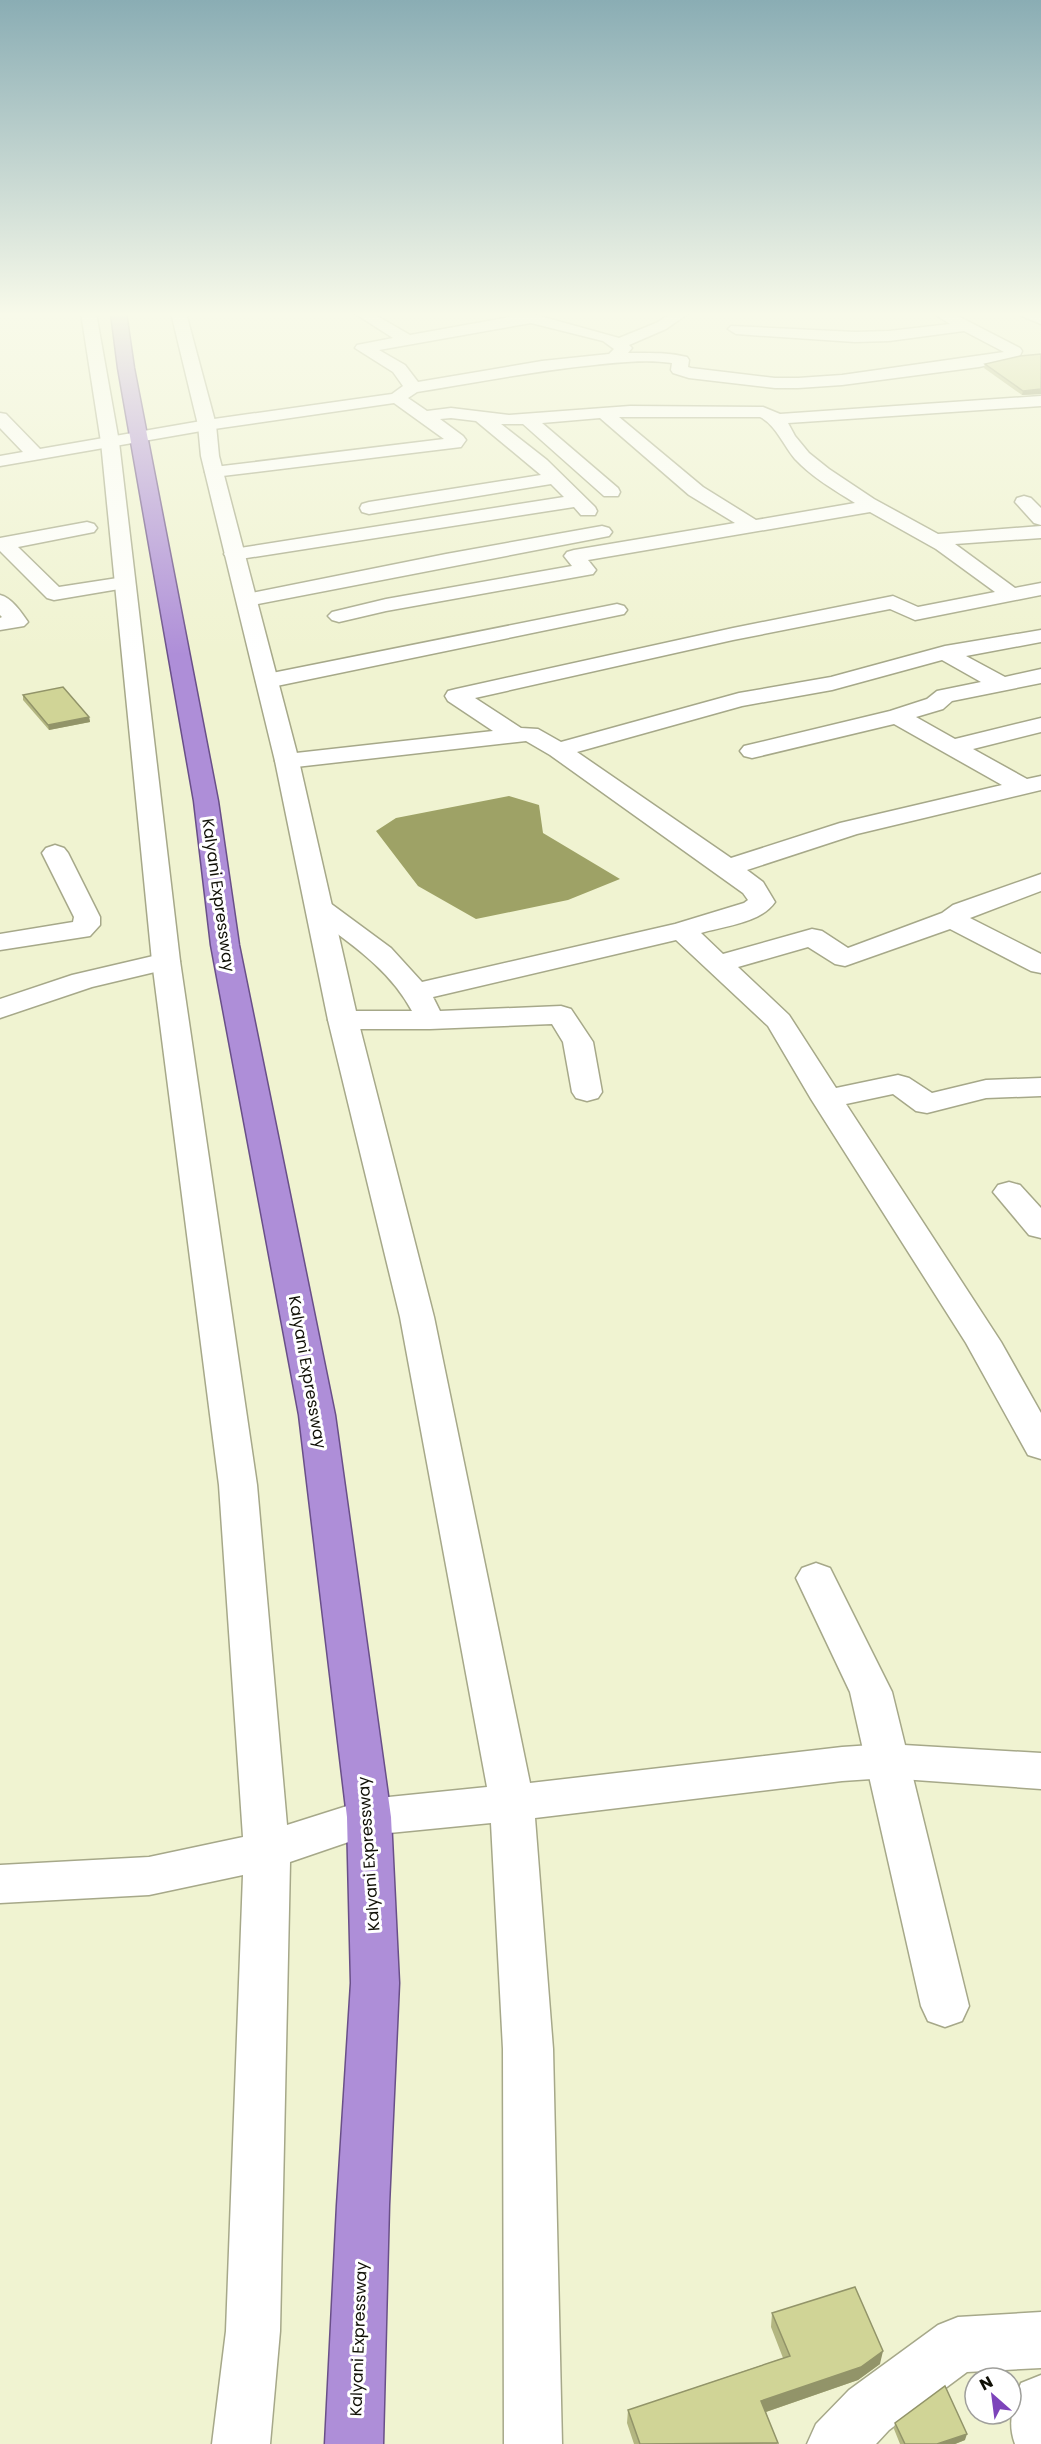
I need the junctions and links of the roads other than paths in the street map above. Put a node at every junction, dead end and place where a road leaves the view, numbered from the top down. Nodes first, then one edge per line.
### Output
1 (9, 427) edge
2 (121, 427) edge
3 (123, 427) edge
4 (195, 427) edge
5 (207, 427) edge
6 (493, 427) edge
7 (536, 427) edge
8 (621, 427) edge
9 (780, 427) edge
10 (443, 428) joint
11 (360, 438) dead end
12 (124, 439) junction
13 (37, 456) junction
14 (0, 462) edge
15 (214, 472) junction
16 (554, 478) junction
17 (611, 492) dead end
18 (577, 501) junction
19 (1024, 502) dead end
20 (873, 506) junction
21 (369, 508) dead end
22 (1041, 519) edge
23 (754, 526) junction
24 (87, 528) dead end
25 (613, 530) junction
26 (1041, 532) edge
27 (935, 540) junction
28 (2, 544) edge
29 (635, 547) junction
30 (234, 554) junction
31 (124, 583) junction
32 (1041, 589) edge
33 (1011, 595) junction
34 (248, 600) junction
35 (0, 601) edge
36 (617, 610) dead end
37 (339, 616) dead end
38 (0, 624) edge
39 (1041, 636) edge
40 (945, 653) junction
41 (1041, 676) edge
42 (267, 681) junction
43 (999, 683) junction
44 (897, 716) junction
45 (1041, 725) edge
46 (516, 735) junction
47 (951, 747) junction
48 (558, 750) junction
49 (752, 751) dead end
50 (287, 761) junction
51 (1032, 785) edge
52 (55, 853) dead end
53 (728, 868) junction
54 (1041, 882) edge
55 (321, 909) junction
56 (952, 919) junction
57 (682, 930) junction
58 (0, 942) edge
59 (166, 961) junction
60 (718, 964) junction
61 (1041, 965) edge
62 (418, 992) junction
63 (0, 1009) edge
64 (343, 1020) junction
65 (430, 1020) junction
66 (1041, 1087) edge
67 (587, 1092) dead end
68 (825, 1099) junction
69 (1009, 1192) dead end
70 (1041, 1228) edge
71 (1038, 1434) edge
72 (816, 1578) dead end
73 (887, 1761) junction
74 (1041, 1771) edge
75 (512, 1803) junction
76 (369, 1817) junction
77 (267, 1851) junction
78 (0, 1884) edge
79 (945, 2006) dead end
80 (1041, 2340) edge
81 (1041, 2403) edge
82 (1041, 2437) edge
83 (241, 2444) edge
84 (354, 2444) edge
85 (533, 2444) edge
86 (836, 2444) edge

1 - 13 street
2 - 12 street
3 - 12 highway, Kalyani Expressway
4 - 12 street
5 - 15 street
6 - 16 street
7 - 17 street
8 - 23 street
9 - 20 street
10 - 11 street
10 - 15 street
12 - 13 street
12 - 31 street
12 - 76 highway, Kalyani Expressway
13 - 14 street
15 - 30 street
16 - 18 street
16 - 21 street
18 - 25 street
18 - 30 street
19 - 22 street
20 - 23 street
20 - 27 street
23 - 29 street
24 - 28 street
25 - 29 street
25 - 34 street
26 - 27 street
27 - 33 street
28 - 31 street
29 - 37 street
30 - 34 street
31 - 59 street
32 - 33 street
33 - 46 street
34 - 42 street
35 - 38 street
36 - 42 street
39 - 40 street
40 - 43 street
40 - 48 street
41 - 43 street
42 - 50 street
43 - 44 street
44 - 47 street
44 - 49 street
45 - 47 street
46 - 48 street
46 - 50 street
47 - 51 street
48 - 53 street
50 - 55 street
51 - 53 street
52 - 58 street
53 - 57 street
54 - 56 street
55 - 62 street
55 - 64 street
56 - 60 street
56 - 61 street
57 - 60 street
57 - 62 street
59 - 63 street
59 - 77 street
60 - 68 street
62 - 65 street
64 - 65 street
64 - 75 street
65 - 67 street
66 - 68 street
68 - 71 street
69 - 70 street
72 - 73 street
73 - 74 street
73 - 75 street
73 - 79 street
75 - 76 street
75 - 85 street
76 - 77 street
76 - 84 highway, Kalyani Expressway
77 - 78 street
77 - 83 street
80 - 86 street
81 - 82 street

